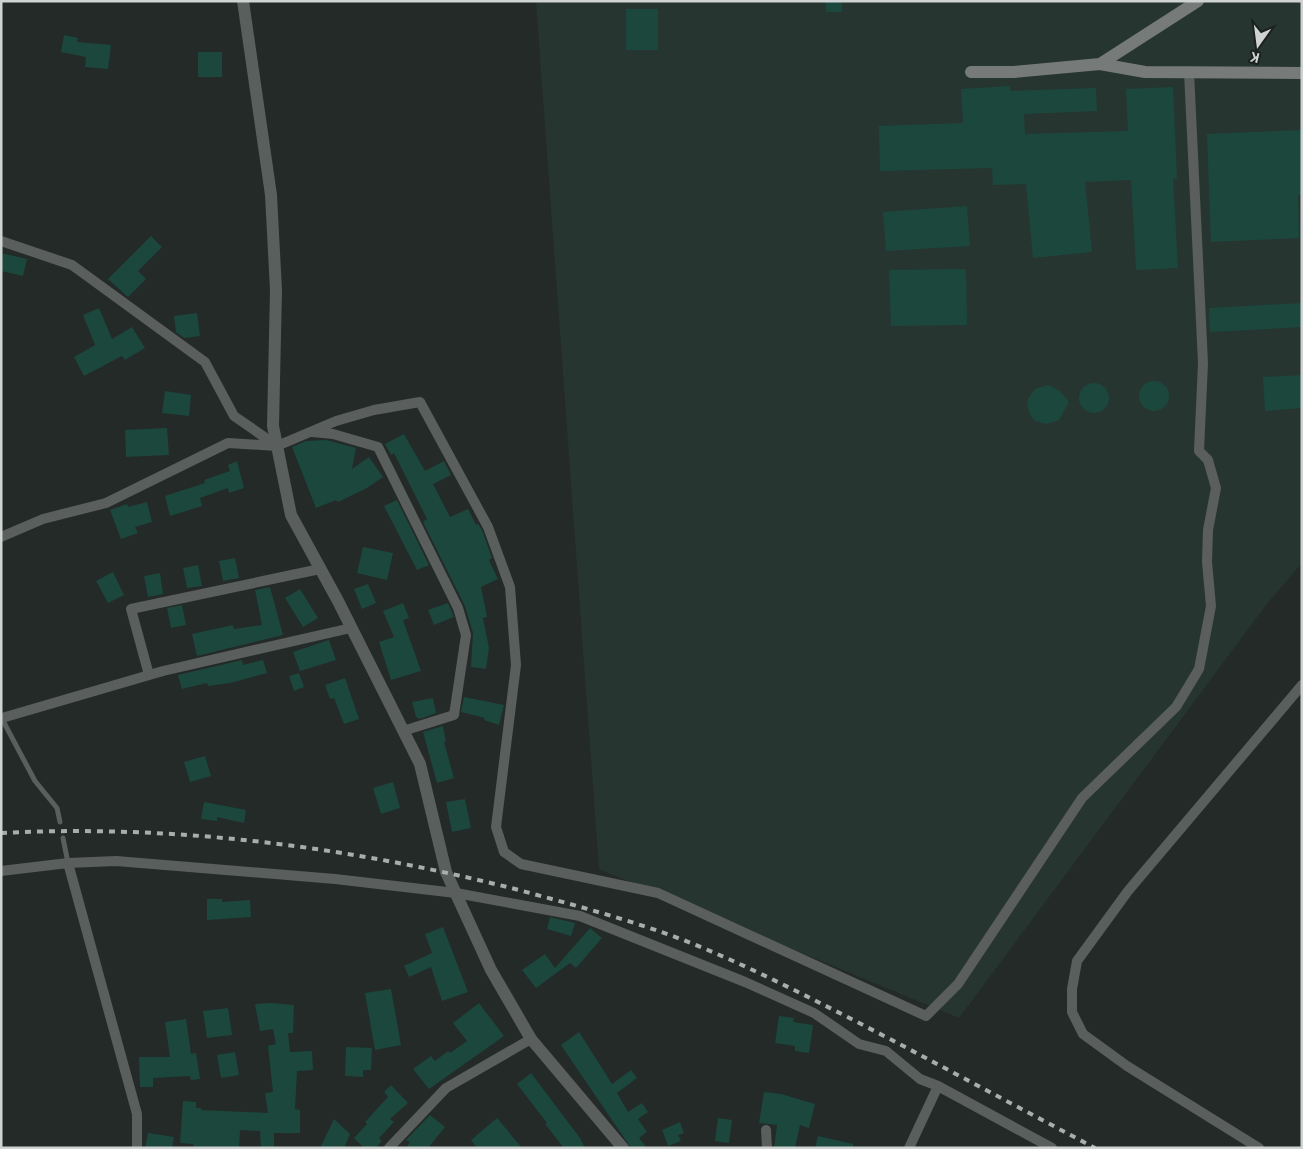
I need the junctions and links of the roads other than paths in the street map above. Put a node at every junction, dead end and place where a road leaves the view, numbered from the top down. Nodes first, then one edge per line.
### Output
1 (243, 1) edge
2 (1198, 1) edge
3 (1100, 64) junction
4 (971, 72) dead end
5 (1189, 72) junction
6 (1302, 72) edge
7 (1, 241) edge
8 (311, 432) junction
9 (277, 446) junction
10 (1, 537) edge
11 (320, 569) junction
12 (351, 628) junction
13 (149, 675) junction
14 (1302, 685) edge
15 (2, 717) edge
16 (403, 731) junction
17 (60, 822) dead end
18 (63, 838) dead end
19 (68, 863) junction
20 (1, 872) edge
21 (456, 893) junction
22 (531, 1039) junction
23 (938, 1086) junction
24 (766, 1130) dead end
25 (137, 1148) edge
26 (389, 1148) edge
27 (622, 1148) edge
28 (767, 1148) edge
29 (909, 1148) edge
30 (1052, 1148) edge
31 (1259, 1148) edge

1 - 9 street
2 - 3 main road
3 - 4 main road
3 - 5 main road
5 - 6 main road
5 - 8 street
7 - 9 street
8 - 9 street
8 - 16 street
9 - 10 street
9 - 11 street
11 - 12 street
11 - 13 street
12 - 13 street
12 - 16 street
13 - 15 street
14 - 31 street
15 - 17 lane
16 - 21 street
18 - 19 lane
19 - 20 street
19 - 21 street
19 - 25 street
21 - 22 street
21 - 23 street
22 - 26 street
22 - 27 street
23 - 29 street
23 - 30 street
24 - 28 street

